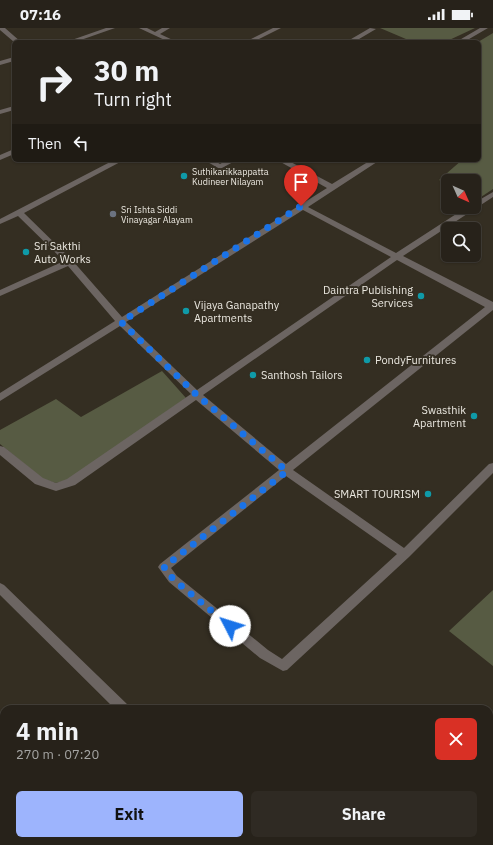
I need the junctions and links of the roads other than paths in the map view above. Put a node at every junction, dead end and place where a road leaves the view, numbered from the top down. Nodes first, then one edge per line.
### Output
1 (1, 28) edge
2 (112, 28) edge
3 (142, 28) edge
4 (167, 28) edge
5 (278, 28) edge
6 (485, 28) edge
7 (373, 29) dead end
8 (155, 34) junction
9 (16, 40) edge
10 (75, 40) edge
11 (169, 40) edge
12 (252, 40) edge
13 (352, 40) edge
14 (463, 40) edge
15 (12, 60) edge
16 (0, 63) edge
17 (12, 109) edge
18 (0, 112) edge
19 (12, 152) edge
20 (0, 158) edge
21 (116, 162) edge
22 (211, 162) edge
23 (229, 162) edge
24 (285, 162) edge
25 (373, 162) edge
26 (332, 187) junction
27 (493, 194) edge
28 (481, 201) edge
29 (301, 206) junction
30 (20, 212) junction
31 (461, 214) edge
32 (0, 222) edge
33 (396, 256) junction
34 (69, 262) junction
35 (0, 293) edge
36 (492, 306) edge
37 (121, 322) junction
38 (197, 395) junction
39 (0, 398) edge
40 (0, 450) edge
41 (493, 467) edge
42 (287, 471) junction
43 (406, 554) junction
44 (0, 588) edge
45 (120, 705) edge

1 - 9 street
2 - 10 street
3 - 8 street
4 - 8 street
5 - 12 street
6 - 14 street
7 - 13 street
8 - 11 street
15 - 16 street
17 - 18 street
19 - 20 street
21 - 30 street
22 - 23 street
24 - 26 street
25 - 26 street
26 - 29 street
27 - 28 street
29 - 33 street
29 - 37 street
30 - 32 street
30 - 34 street
31 - 33 street
33 - 36 street
33 - 38 street
34 - 35 street
34 - 37 street
36 - 42 street
37 - 38 street
37 - 39 street
38 - 40 street
38 - 42 street
41 - 43 street
42 - 43 street
42 - 43 street
44 - 45 street

